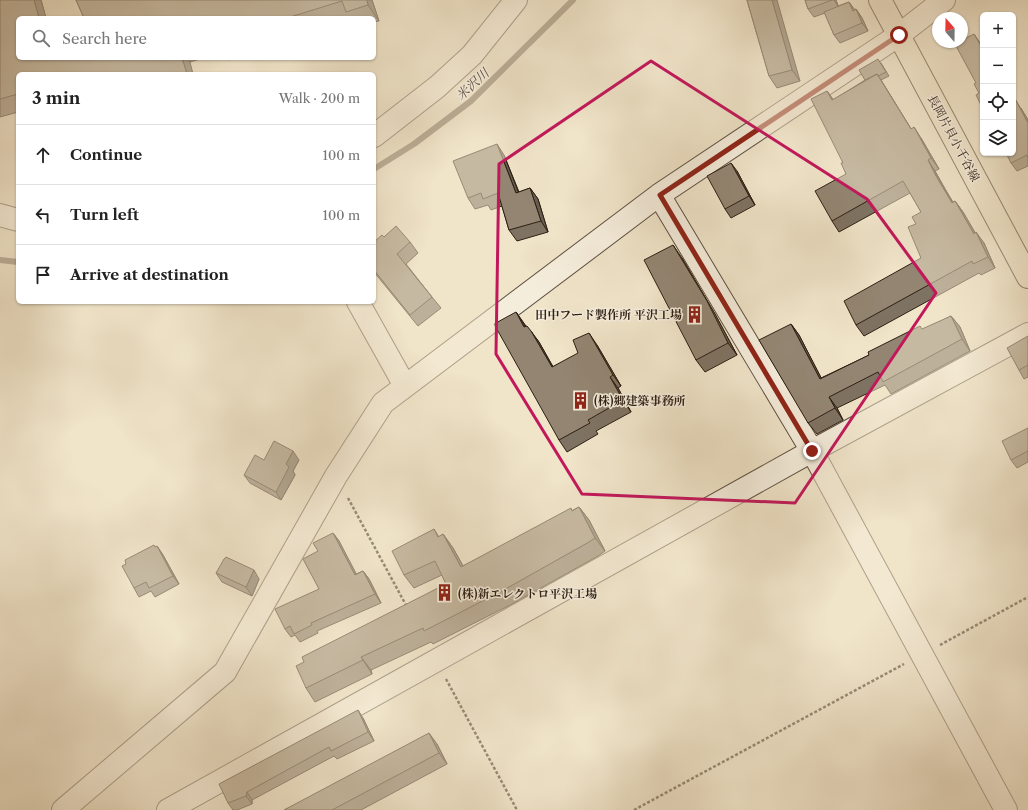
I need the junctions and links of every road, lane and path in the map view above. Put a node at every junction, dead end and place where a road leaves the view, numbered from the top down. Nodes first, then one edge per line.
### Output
1 (516, 0) edge
2 (880, 0) edge
3 (944, 0) edge
4 (899, 35) junction
5 (376, 134) edge
6 (660, 195) junction
7 (0, 215) edge
8 (16, 219) edge
9 (1028, 277) edge
10 (359, 304) edge
11 (1028, 334) edge
12 (405, 386) junction
13 (812, 451) junction
14 (1028, 597) edge
15 (938, 646) dead end
16 (910, 661) dead end
17 (63, 810) edge
18 (168, 810) edge
19 (634, 810) edge
20 (1006, 810) edge

1 - 5 street
2 - 4 main road, 長岡片貝小千谷線
3 - 4 street
4 - 6 street
4 - 9 main road, 長岡片貝小千谷線
6 - 12 street
6 - 13 street
7 - 8 street
10 - 12 street
11 - 13 street
12 - 17 street
13 - 18 street
13 - 20 street
14 - 15 path
16 - 19 path

